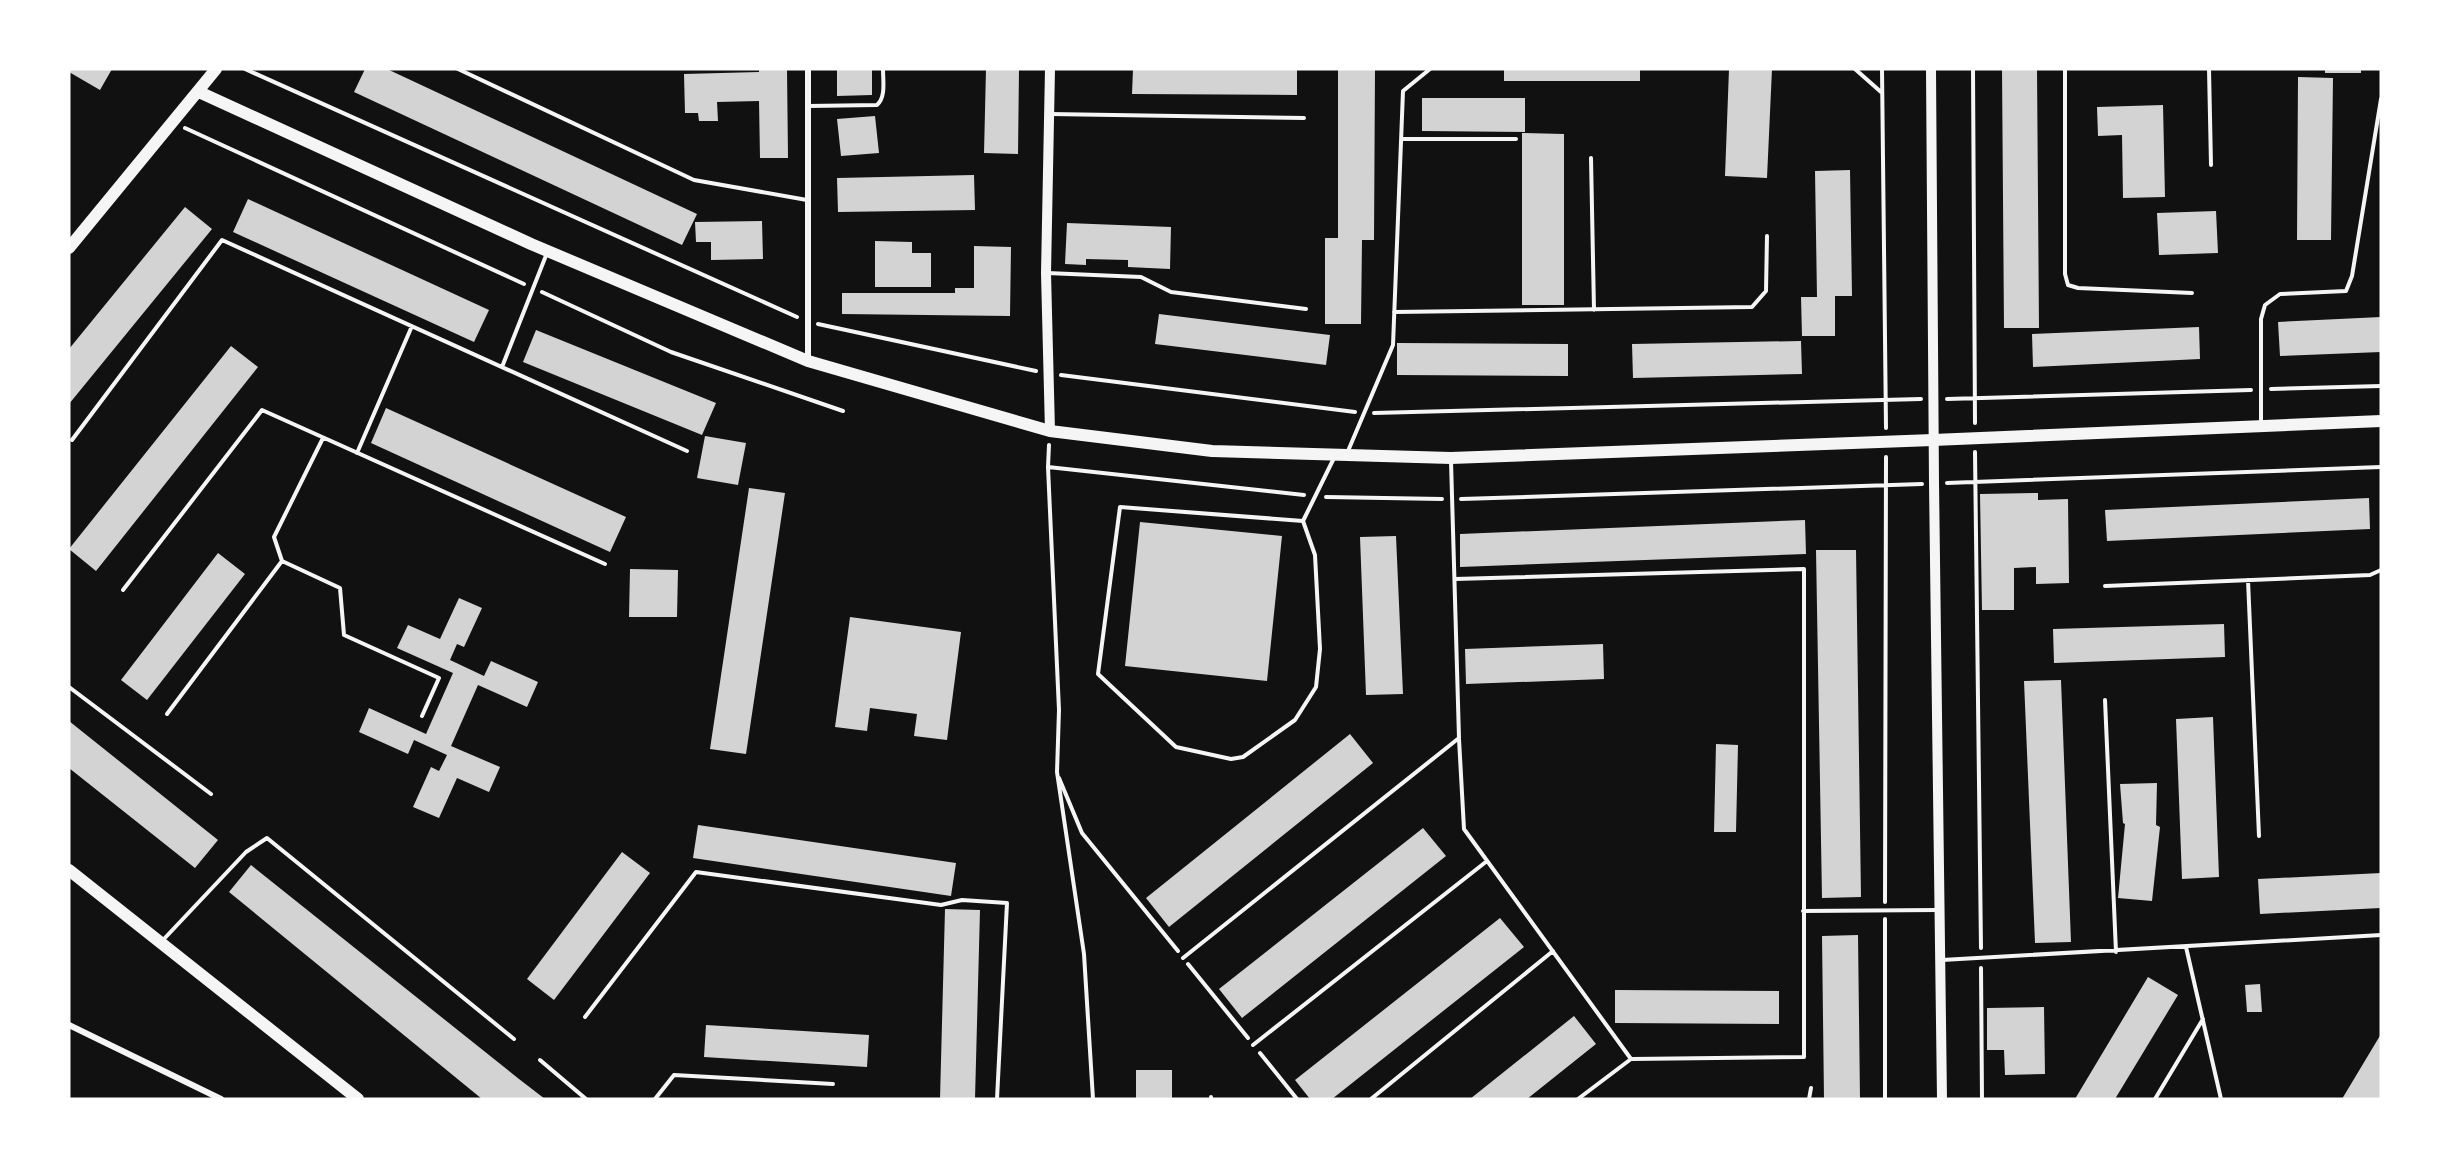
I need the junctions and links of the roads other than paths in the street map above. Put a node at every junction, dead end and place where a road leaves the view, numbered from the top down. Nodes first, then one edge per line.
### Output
1 (216, 69) edge
2 (458, 69) edge
3 (808, 69) edge
4 (883, 69) edge
5 (1050, 69) edge
6 (1430, 69) edge
7 (1931, 69) edge
8 (2065, 69) edge
9 (2210, 69) edge
10 (199, 92) junction
11 (2381, 99) edge
12 (808, 106) junction
13 (1049, 114) junction
14 (1304, 118) dead end
15 (1401, 139) junction
16 (1516, 139) dead end
17 (1591, 158) dead end
18 (2211, 165) dead end
19 (807, 200) junction
20 (1767, 236) dead end
21 (69, 248) edge
22 (548, 251) junction
23 (1046, 273) junction
24 (2192, 293) dead end
25 (1306, 309) dead end
26 (1594, 310) junction
27 (1394, 312) junction
28 (412, 326) junction
29 (808, 361) junction
30 (502, 367) junction
31 (2381, 421) edge
32 (2261, 426) junction
33 (1050, 431) junction
34 (323, 438) junction
35 (72, 440) dead end
36 (1933, 440) junction
37 (687, 451) dead end
38 (357, 453) junction
39 (1341, 454) junction
40 (1450, 458) junction
41 (1303, 521) junction
42 (282, 561) junction
43 (605, 564) dead end
44 (2381, 570) edge
45 (1455, 579) junction
46 (2248, 580) junction
47 (2105, 586) dead end
48 (123, 590) dead end
49 (69, 687) edge
50 (2105, 700) dead end
51 (167, 714) dead end
52 (422, 716) dead end
53 (1459, 738) junction
54 (211, 794) dead end
55 (2259, 836) dead end
56 (1487, 861) junction
57 (69, 870) edge
58 (1941, 910) junction
59 (1803, 912) junction
60 (2381, 935) edge
61 (160, 942) junction
62 (2186, 947) junction
63 (1552, 951) junction
64 (2116, 952) junction
65 (1183, 958) road end
66 (1941, 960) junction
67 (585, 1017) dead end
68 (2203, 1018) junction
69 (69, 1024) edge
70 (514, 1039) dead end
71 (1253, 1045) road end
72 (1630, 1059) junction
73 (540, 1060) dead end
74 (833, 1084) dead end
75 (1811, 1088) dead end
76 (221, 1099) edge
77 (358, 1099) edge
78 (586, 1099) edge
79 (655, 1099) edge
80 (997, 1099) edge
81 (1371, 1099) edge
82 (1578, 1099) edge
83 (1809, 1099) edge
84 (1942, 1099) edge
85 (2155, 1099) edge
86 (2221, 1099) edge

1 - 10 main road
2 - 19 lane
3 - 12 street
4 - 12 lane
5 - 13 street
6 - 15 lane
7 - 36 street
8 - 24 lane
9 - 18 lane
10 - 21 main road
10 - 22 main road
11 - 32 lane
12 - 19 street
13 - 14 lane
13 - 23 street
15 - 16 lane
15 - 27 lane
17 - 26 lane
19 - 29 street
20 - 26 lane
22 - 29 main road
22 - 30 lane
23 - 25 lane
23 - 33 street
26 - 27 lane
27 - 39 lane
28 - 30 lane
28 - 35 lane
28 - 38 lane
29 - 33 main road
30 - 37 lane
31 - 32 main road
32 - 36 main road
33 - 39 main road
34 - 38 lane
34 - 42 lane
34 - 48 lane
36 - 40 main road
36 - 58 street
38 - 43 lane
39 - 40 main road
39 - 41 lane
40 - 45 lane
41 - 41 lane
42 - 51 lane
42 - 52 lane
44 - 46 lane
45 - 53 lane
45 - 59 lane
46 - 47 lane
46 - 55 lane
49 - 54 lane
50 - 64 lane
53 - 56 lane
53 - 65 lane
56 - 63 lane
56 - 71 lane
57 - 61 main road
58 - 59 lane
58 - 66 street
59 - 72 lane
60 - 62 lane
61 - 70 lane
61 - 77 main road
62 - 64 lane
62 - 68 lane
63 - 72 lane
63 - 81 lane
64 - 66 lane
66 - 84 street
67 - 80 lane
68 - 85 lane
68 - 86 lane
69 - 76 street
72 - 82 lane
73 - 78 lane
74 - 79 lane
75 - 83 lane

